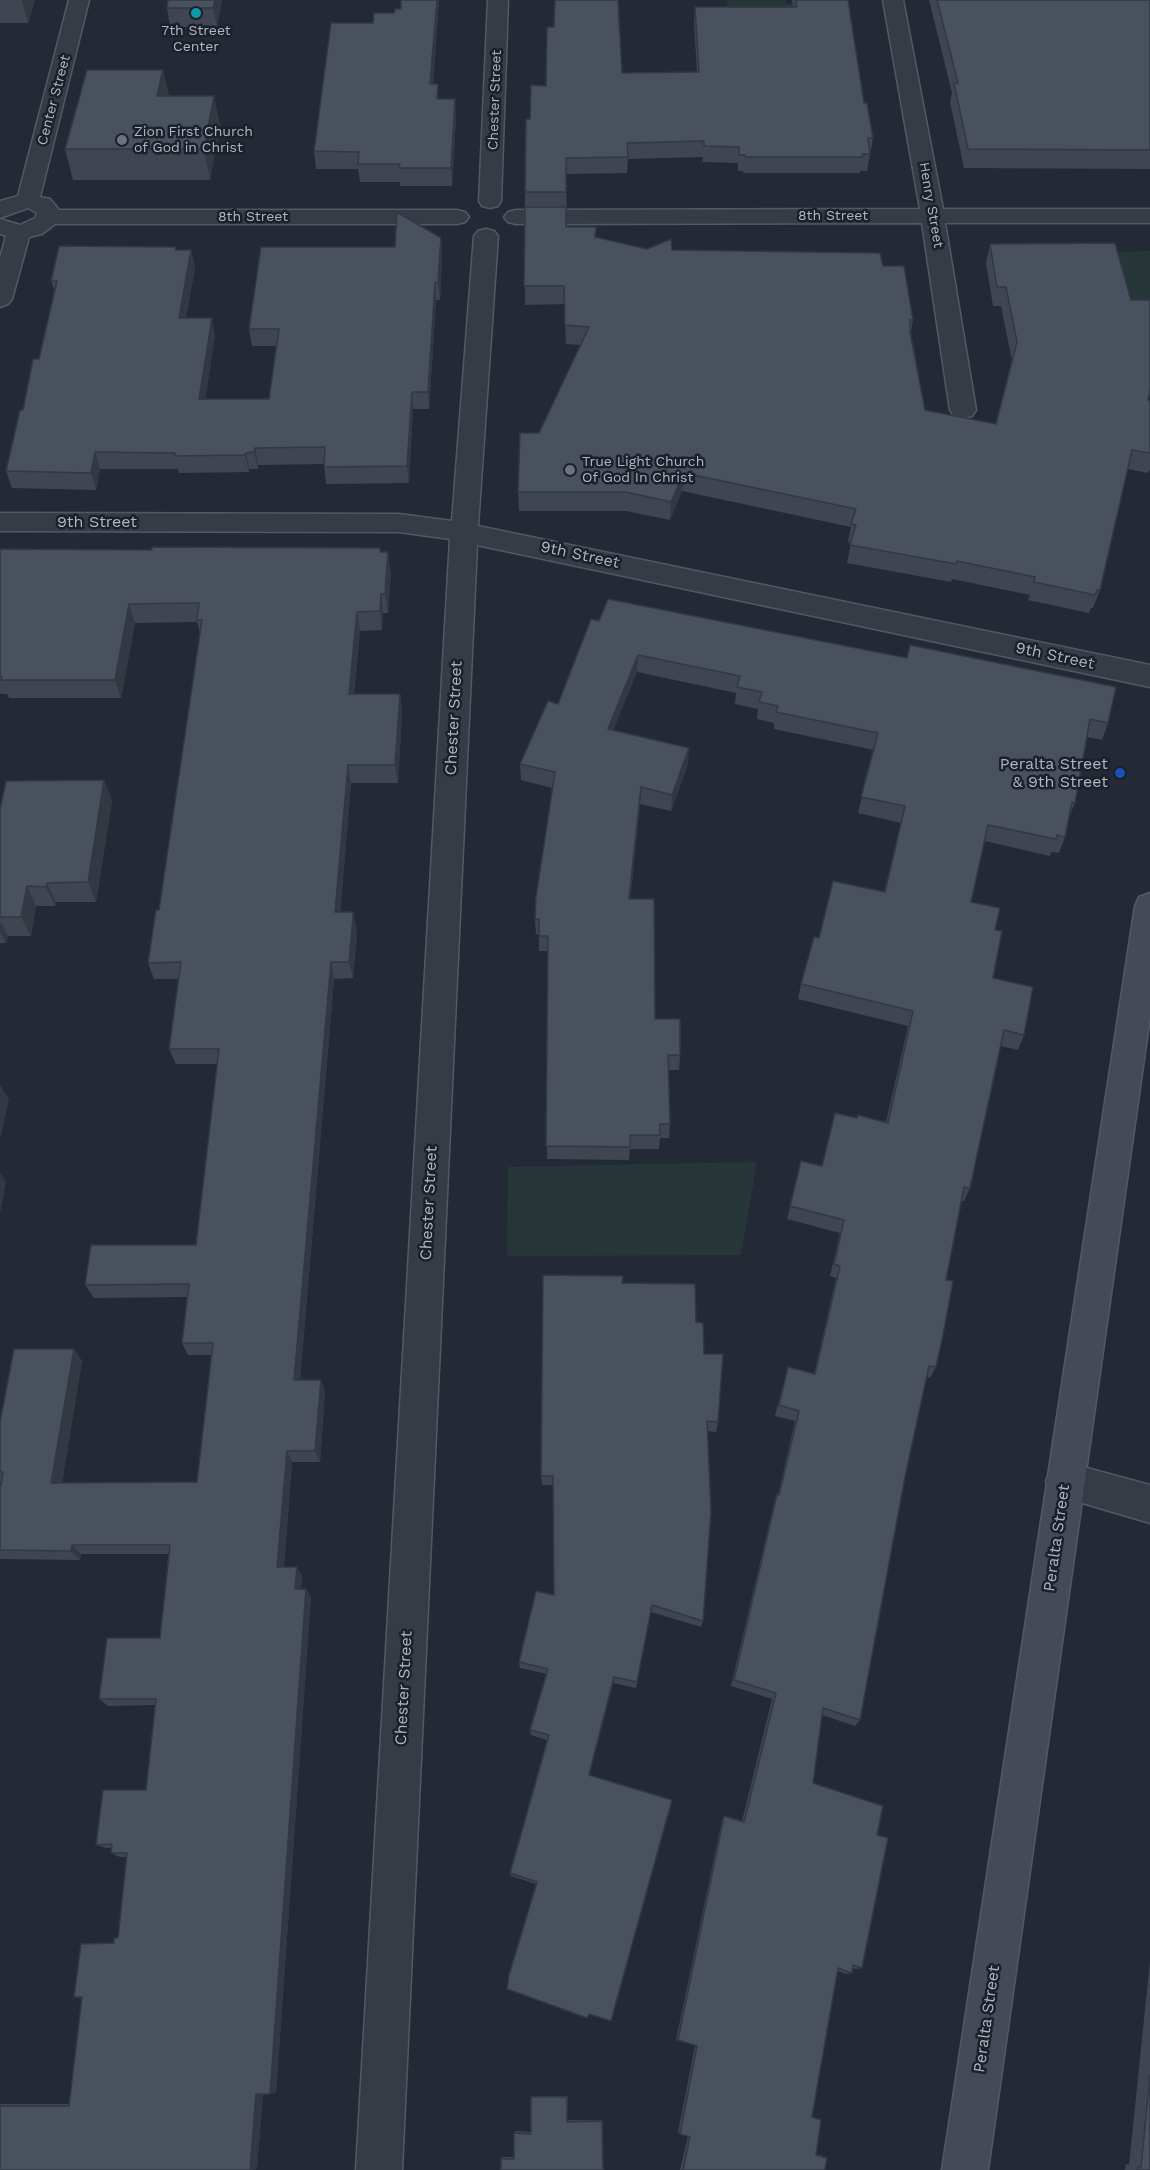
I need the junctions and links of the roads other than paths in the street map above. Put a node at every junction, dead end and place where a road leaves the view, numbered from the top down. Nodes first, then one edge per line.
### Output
1 (80, 0) edge
2 (498, 0) edge
3 (893, 0) edge
4 (28, 201) junction
5 (490, 201) junction
6 (0, 211) edge
7 (933, 215) junction
8 (1150, 216) edge
9 (48, 217) junction
10 (457, 217) junction
11 (516, 217) junction
12 (10, 229) edge
13 (486, 236) junction
14 (0, 299) edge
15 (963, 410) dead end
16 (0, 522) edge
17 (464, 531) junction
18 (1150, 676) edge
19 (1150, 906) edge
20 (1065, 1481) junction
21 (1150, 1503) edge
22 (379, 2170) edge
23 (965, 2170) edge

1 - 4 street, Center Street
2 - 5 street, Chester Street
3 - 7 street, Henry Street
4 - 6 street
4 - 9 street
5 - 10 street
5 - 11 street
7 - 8 street, 8th Street
7 - 11 street, 8th Street
7 - 15 street, Henry Street
9 - 10 street, 8th Street
9 - 12 street
10 - 13 street
11 - 13 street
12 - 14 street
13 - 17 street, Chester Street
16 - 17 street, 9th Street
17 - 18 street, 9th Street
17 - 22 street, Chester Street
19 - 20 street, Peralta Street
20 - 21 street
20 - 23 street, Peralta Street

